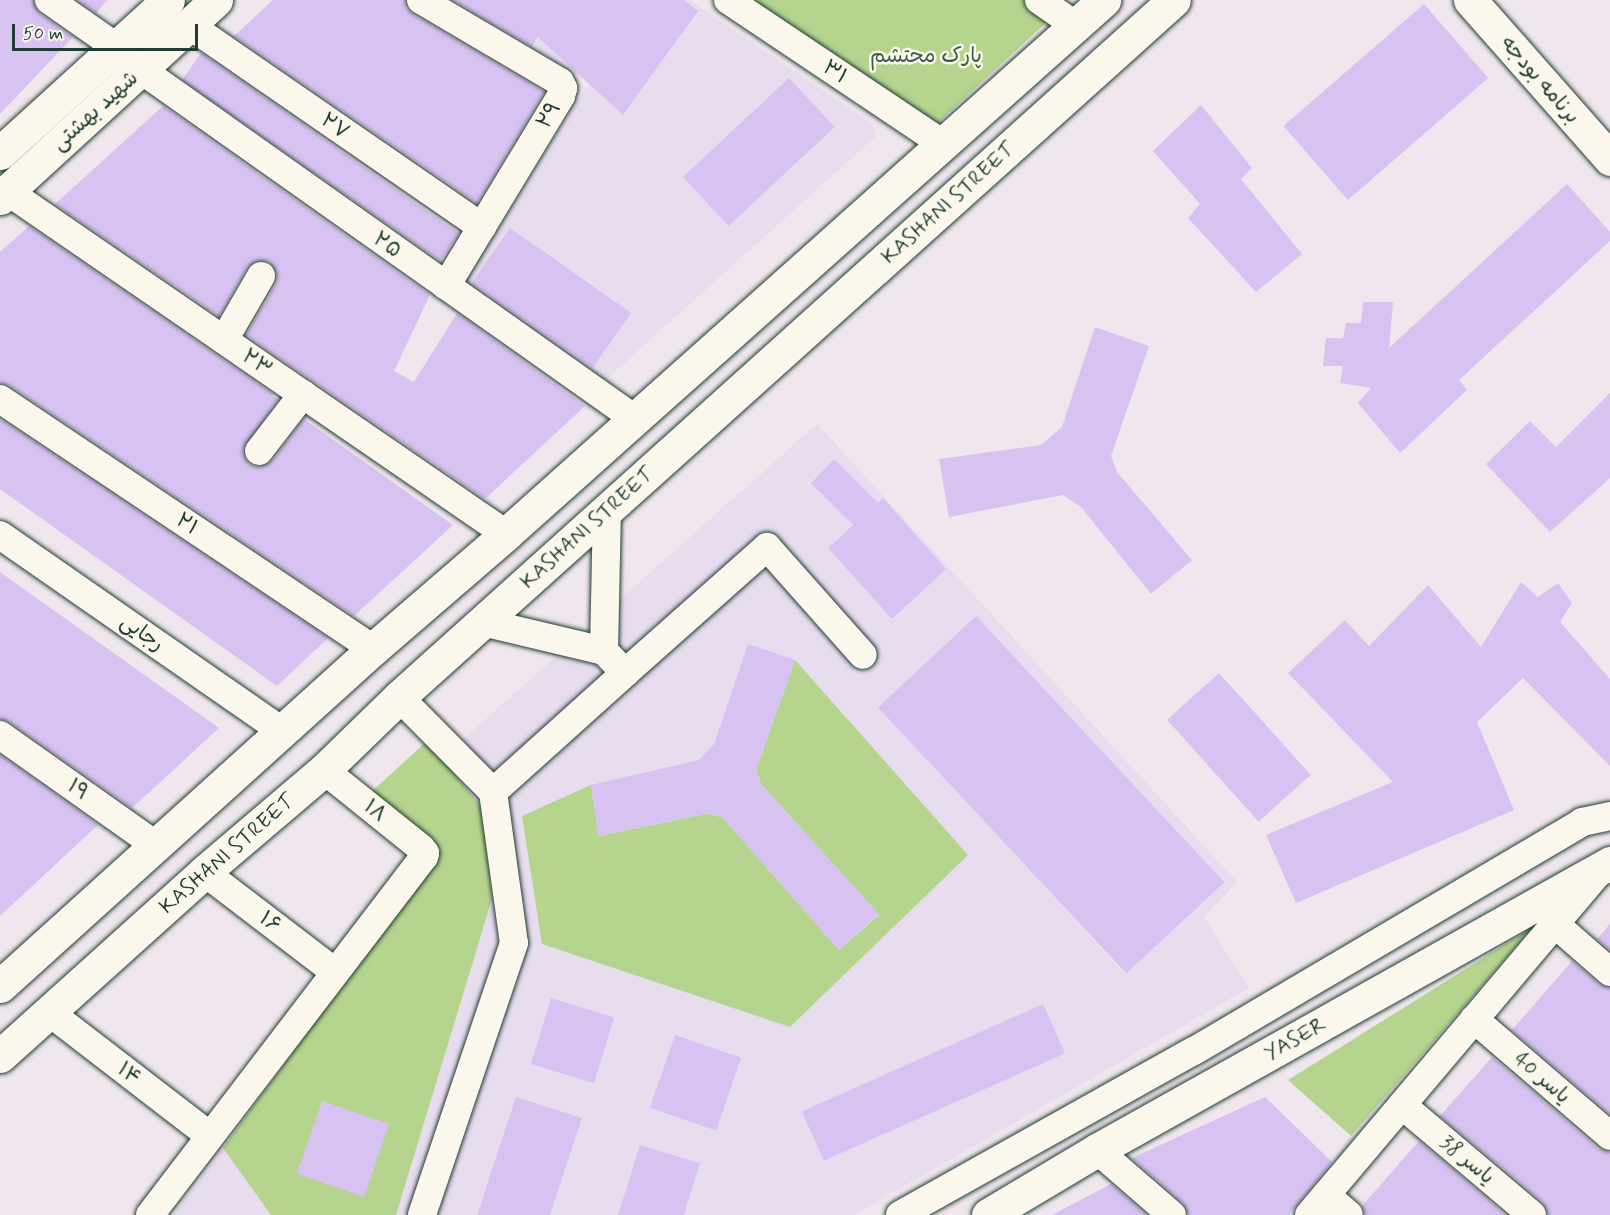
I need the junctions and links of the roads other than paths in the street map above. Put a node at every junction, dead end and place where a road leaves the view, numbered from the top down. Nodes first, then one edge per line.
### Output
1 (50, 0) edge
2 (168, 0) edge
3 (216, 0) edge
4 (421, 0) edge
5 (728, 0) edge
6 (1039, 0) edge
7 (1104, 0) edge
8 (1174, 0) edge
9 (1470, 0) edge
10 (189, 25) junction
11 (1076, 25) junction
12 (116, 47) junction
13 (140, 69) junction
14 (943, 144) junction
15 (0, 153) edge
16 (1610, 159) edge
17 (4, 195) edge
18 (482, 228) junction
19 (261, 276) dead end
20 (446, 286) junction
21 (224, 340) junction
22 (303, 394) junction
23 (0, 399) edge
24 (634, 419) junction
25 (259, 451) dead end
26 (607, 510) junction
27 (0, 534) edge
28 (506, 534) junction
29 (482, 622) junction
30 (374, 649) junction
31 (604, 651) junction
32 (862, 655) dead end
33 (625, 673) junction
34 (399, 697) junction
35 (283, 732) junction
36 (0, 735) edge
37 (324, 770) junction
38 (493, 792) junction
39 (1610, 816) edge
40 (157, 846) junction
41 (1606, 865) edge
42 (204, 872) junction
43 (1555, 924) junction
44 (335, 972) junction
45 (1610, 972) edge
46 (4, 977) edge
47 (49, 1012) junction
48 (1474, 1019) junction
49 (0, 1056) edge
50 (1402, 1105) junction
51 (210, 1136) junction
52 (1610, 1136) edge
53 (1097, 1150) junction
54 (1317, 1205) edge
55 (150, 1215) edge
56 (422, 1215) edge
57 (900, 1215) edge
58 (988, 1215) edge
59 (1172, 1215) edge
60 (1349, 1215) edge
61 (1532, 1215) edge

1 - 12 street
2 - 12 main road, شهید بهشتی
3 - 10 main road, شهید بهشتی
4 - 18 street, ۲۹
5 - 14 street, ۳۱
6 - 11 street
7 - 11 main road
8 - 26 main road, KASHANI STREET
9 - 16 main road, برنامه بودجه
10 - 13 main road, شهید بهشتی
10 - 18 street, ۲۷
11 - 14 main road
12 - 15 main road, شهید بهشتی
13 - 17 main road, شهید بهشتی
13 - 20 street, ۲۵
14 - 24 main road
17 - 21 street, ۲۳
18 - 20 street, ۲۹
19 - 21 street
20 - 24 street, ۲۵
21 - 22 street, ۲۳
22 - 25 street
22 - 28 street, ۲۳
23 - 30 street, ۲۱
24 - 28 main road
26 - 29 main road, KASHANI STREET
26 - 31 street
27 - 35 street, رجایی
28 - 30 main road
29 - 31 street
29 - 34 main road, KASHANI STREET
30 - 35 main road
31 - 33 street
32 - 33 street
33 - 38 street
34 - 37 main road, KASHANI STREET
34 - 38 street
35 - 40 main road
36 - 40 street, ۱۹
37 - 42 main road, KASHANI STREET
37 - 44 street, ۱۸
38 - 56 street
39 - 57 street
40 - 46 main road
41 - 43 street, YASER
41 - 53 main road, YASER
42 - 44 street, ۱۶
42 - 47 main road, KASHANI STREET
43 - 45 street
43 - 48 street, YASER
44 - 51 street
47 - 49 main road, KASHANI STREET
47 - 51 street, ۱۴
48 - 50 street, YASER
48 - 52 street, یاسر 40
50 - 54 street, YASER
50 - 61 street, یاسر 38
51 - 55 street
53 - 58 main road, YASER
53 - 59 street
54 - 60 street

